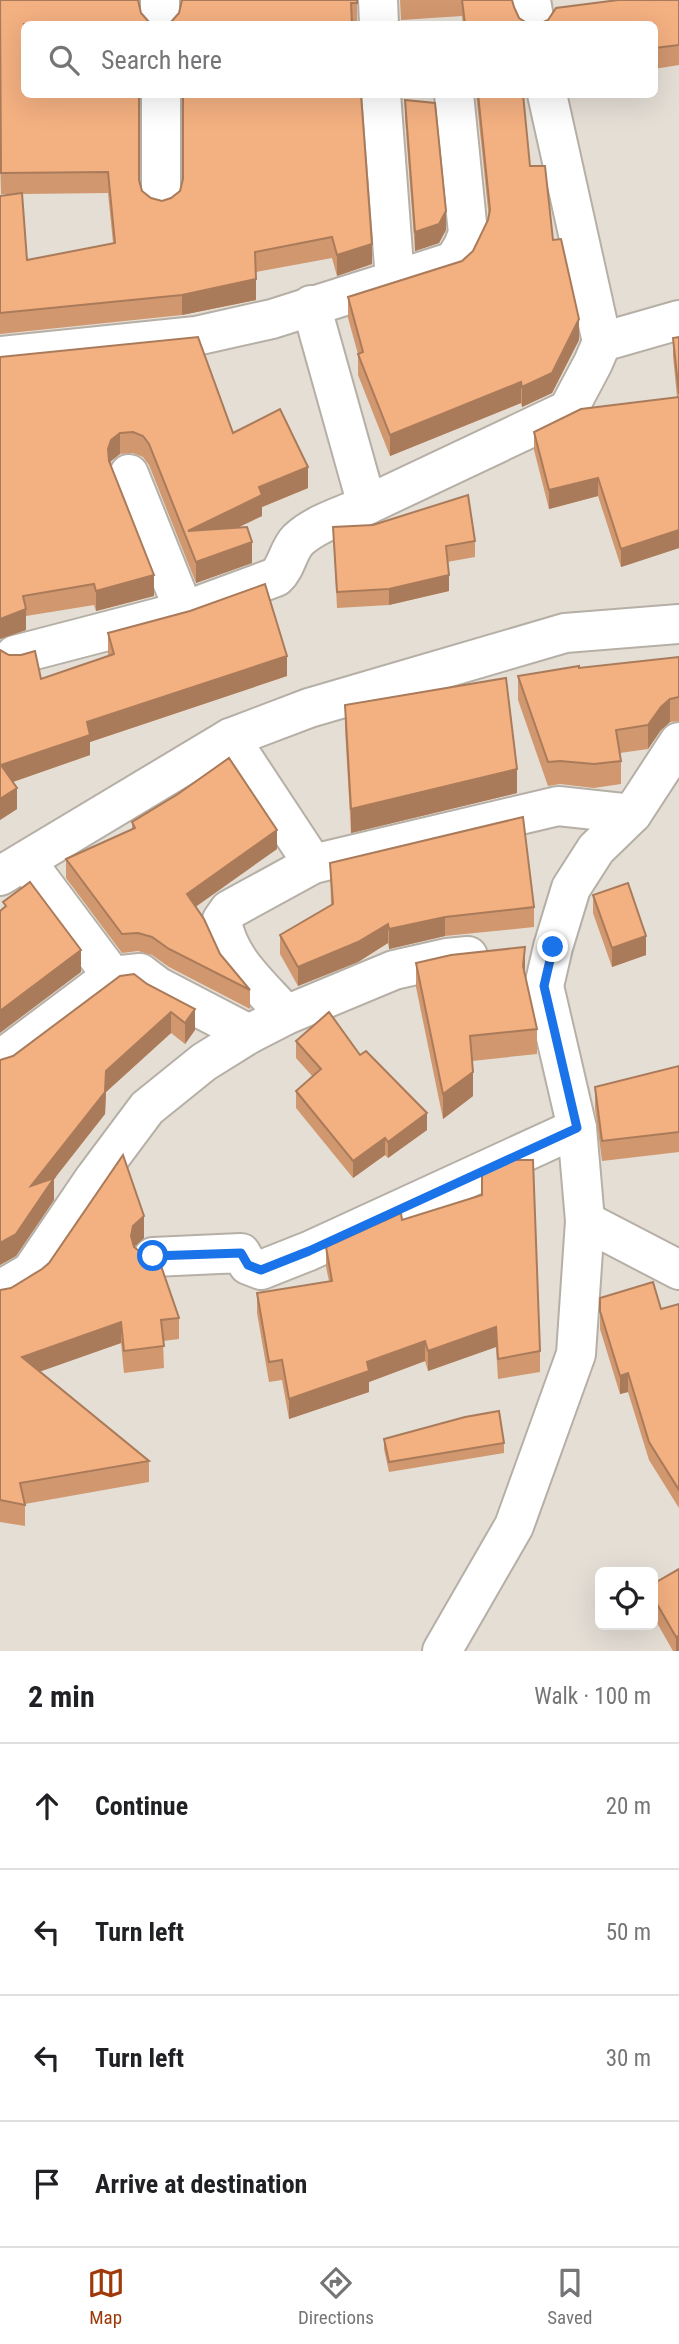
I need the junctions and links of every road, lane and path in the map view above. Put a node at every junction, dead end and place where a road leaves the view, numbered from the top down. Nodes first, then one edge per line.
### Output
1 (160, 0) edge
2 (378, 0) edge
3 (531, 0) edge
4 (160, 21) edge
5 (379, 21) edge
6 (534, 21) edge
7 (161, 98) edge
8 (381, 98) edge
9 (454, 98) edge
10 (548, 98) edge
11 (161, 200) edge
12 (395, 280) junction
13 (311, 305) junction
14 (679, 320) edge
15 (602, 342) junction
16 (0, 355) edge
17 (129, 474) dead end
18 (367, 505) junction
19 (184, 611) junction
20 (679, 624) edge
21 (15, 655) edge
22 (230, 738) junction
23 (679, 742) edge
24 (632, 814) junction
25 (313, 864) junction
26 (13, 868) edge
27 (553, 947) junction
28 (111, 976) junction
29 (286, 1015) junction
30 (249, 1034) junction
31 (0, 1060) edge
32 (577, 1128) junction
33 (585, 1221) junction
34 (153, 1256) edge
35 (679, 1270) edge
36 (0, 1290) edge
37 (442, 1651) edge

1 - 4 street
2 - 5 street
3 - 6 street
7 - 11 street
8 - 12 street
9 - 12 street
10 - 15 street
12 - 13 street
13 - 16 street
13 - 18 street
14 - 15 street
15 - 18 street
17 - 19 street
18 - 19 street
19 - 21 street
20 - 22 street
22 - 25 street
22 - 26 street
23 - 24 street
24 - 25 street
24 - 27 street
25 - 29 street
26 - 28 street
27 - 29 street
27 - 32 street
28 - 30 street
28 - 31 street
29 - 30 street
30 - 36 street
32 - 33 street
32 - 34 street
33 - 35 street
33 - 37 street

